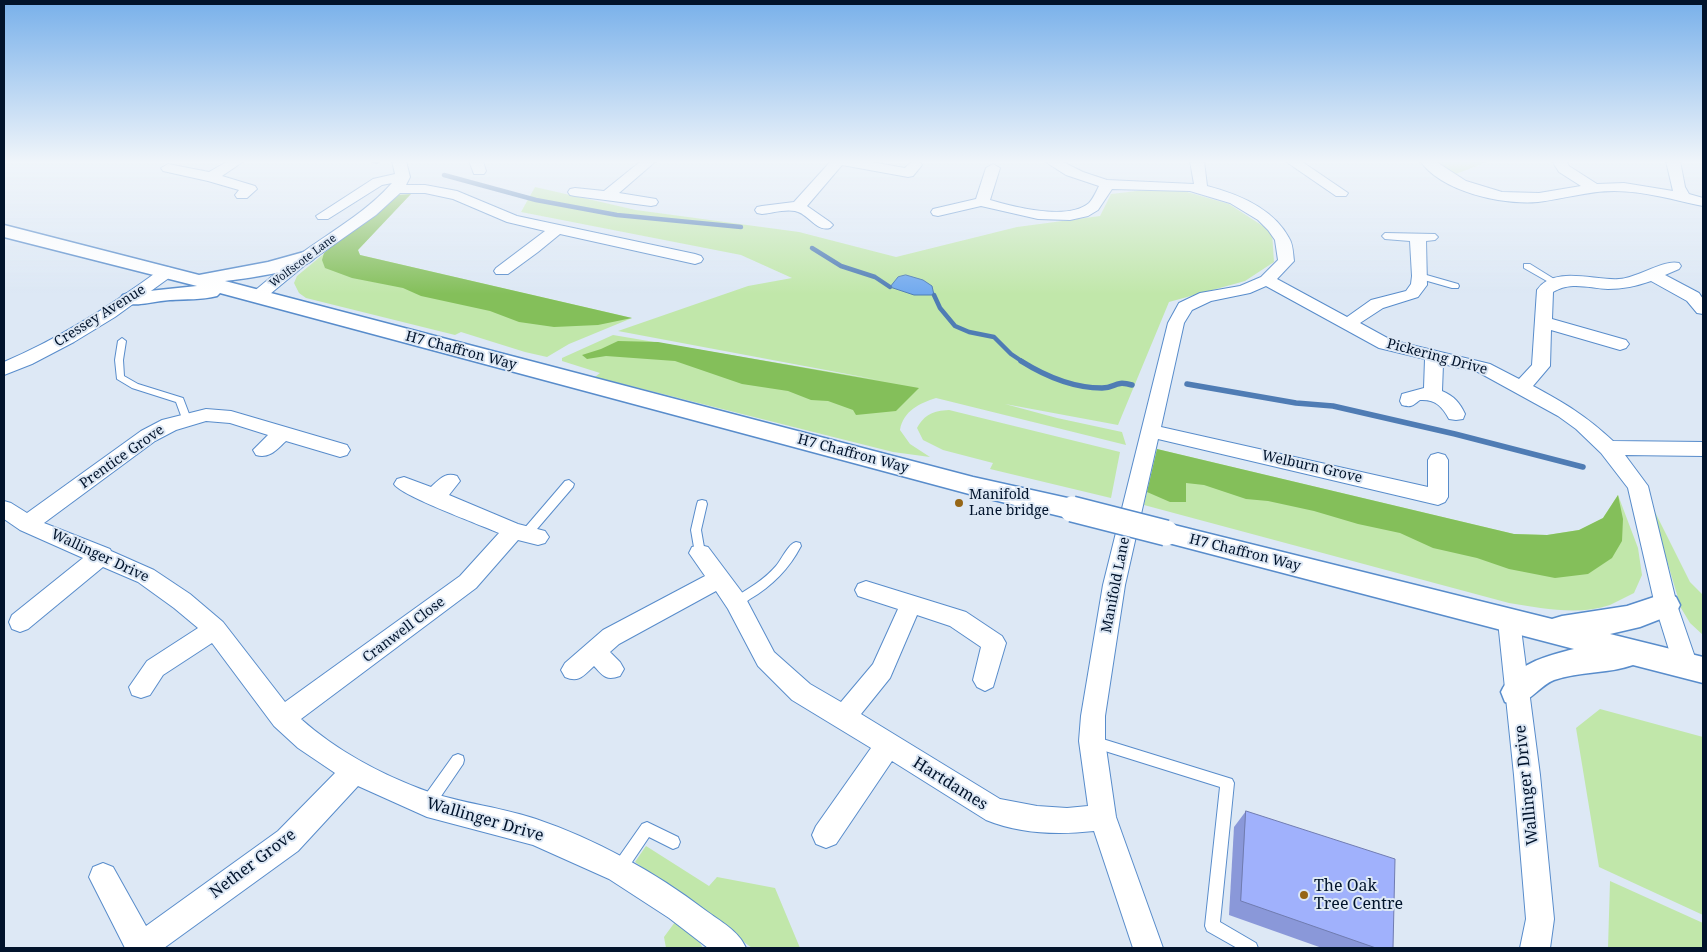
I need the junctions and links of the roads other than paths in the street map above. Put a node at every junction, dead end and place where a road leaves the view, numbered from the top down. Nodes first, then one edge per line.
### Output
1 (340, 205) edge
2 (378, 205) edge
3 (481, 205) edge
4 (970, 205) edge
5 (993, 205) edge
6 (1095, 205) edge
7 (1246, 205) edge
8 (799, 206) joint
9 (762, 210) dead end
10 (945, 213) dead end
11 (323, 216) dead end
12 (825, 225) dead end
13 (555, 230) junction
14 (4, 231) edge
15 (1390, 236) dead end
16 (662, 252) junction
17 (304, 258) junction
18 (695, 259) dead end
19 (504, 265) dead end
20 (652, 266) dead end
21 (1527, 266) dead end
22 (1673, 266) dead end
23 (167, 272) junction
24 (1652, 275) junction
25 (1420, 276) junction
26 (192, 280) junction
27 (1267, 280) junction
28 (1555, 282) junction
29 (1456, 286) dead end
30 (238, 291) junction
31 (258, 296) junction
32 (130, 300) junction
33 (1703, 309) edge
34 (1542, 322) junction
35 (1348, 324) junction
36 (122, 342) dead end
37 (1621, 343) dead end
38 (1434, 357) junction
39 (4, 369) edge
40 (1522, 387) junction
41 (1433, 394) junction
42 (1409, 401) dead end
43 (1456, 414) dead end
44 (186, 419) junction
45 (1151, 431) junction
46 (283, 433) junction
47 (1608, 448) junction
48 (1703, 449) edge
49 (263, 450) dead end
50 (340, 450) dead end
51 (1438, 460) dead end
52 (450, 481) dead end
53 (404, 484) dead end
54 (569, 484) dead end
55 (433, 498) junction
56 (702, 504) dead end
57 (4, 509) edge
58 (27, 524) junction
59 (526, 534) junction
60 (796, 546) dead end
61 (700, 553) joint
62 (102, 555) junction
63 (719, 578) junction
64 (866, 590) dead end
65 (736, 602) junction
66 (911, 604) junction
67 (1666, 605) junction
68 (1509, 621) junction
69 (20, 622) dead end
70 (215, 628) junction
71 (1547, 630) junction
72 (595, 652) junction
73 (1638, 655) junction
74 (1695, 668) edge
75 (612, 669) dead end
76 (573, 670) dead end
77 (985, 680) dead end
78 (141, 687) dead end
79 (1516, 692) junction
80 (844, 717) junction
81 (283, 718) junction
82 (1092, 741) junction
83 (888, 746) junction
84 (458, 760) dead end
85 (354, 770) junction
86 (428, 804) junction
87 (1103, 817) junction
88 (826, 835) dead end
89 (673, 842) dead end
90 (619, 869) junction
91 (103, 878) dead end
92 (141, 948) edge
93 (731, 948) edge
94 (1148, 948) edge
95 (1251, 948) edge
96 (1534, 948) edge

1 - 11 street
2 - 17 street, Wolfscote Lane
3 - 13 street
4 - 10 street
5 - 6 street
7 - 27 street
8 - 9 street
8 - 12 street
13 - 16 street
13 - 19 street
14 - 23 street, H7 Chaffron Way
15 - 25 street
16 - 18 street
16 - 20 street
17 - 26 street
17 - 31 street, Wolfscote Lane
21 - 28 lane
22 - 24 street
23 - 26 street, H7 Chaffron Way
23 - 32 street, Cressey Avenue
24 - 28 street
24 - 33 street
25 - 29 lane
25 - 35 street
26 - 30 street, H7 Chaffron Way
27 - 35 street, Pickering Drive
27 - 45 street, Manifold Lane
28 - 34 street
30 - 31 street, H7 Chaffron Way
30 - 32 street
31 - 68 street, H7 Chaffron Way, bridge
32 - 39 street, Cressey Avenue
34 - 37 street
34 - 40 street
35 - 38 street, Pickering Drive
36 - 44 lane
38 - 40 street, Pickering Drive
38 - 41 street
40 - 47 street, Pickering Drive
41 - 42 street
41 - 43 street
44 - 46 street, Prentice Grove
44 - 58 street, Prentice Grove
45 - 51 street, Welburn Grove
45 - 82 street, Manifold Lane
46 - 49 street
46 - 50 street, Prentice Grove
47 - 48 street
47 - 67 street, Pickering Drive
52 - 55 street
53 - 55 street
54 - 59 lane
55 - 59 street
56 - 61 lane, Hartdames
57 - 58 street, Wallinger Drive
58 - 62 street, Wallinger Drive
59 - 81 street, Cranwell Close
60 - 65 lane
61 - 63 street, Hartdames
62 - 69 street
62 - 70 street, Wallinger Drive
63 - 65 street, Hartdames
63 - 72 street
64 - 66 street
65 - 80 street, Hartdames
66 - 77 street
66 - 80 street
67 - 71 street
67 - 74 street, Pickering Drive
68 - 71 street, H7 Chaffron Way
68 - 79 street, Wallinger Drive
70 - 78 street
70 - 81 street, Wallinger Drive
71 - 73 street, H7 Chaffron Way
72 - 75 street
72 - 76 street
73 - 74 street, H7 Chaffron Way
73 - 79 street
79 - 96 street, Wallinger Drive
80 - 83 street, Hartdames
81 - 85 street, Wallinger Drive
82 - 87 street, Manifold Lane
82 - 95 lane
83 - 87 street, Hartdames
83 - 88 street
84 - 86 lane
85 - 86 street, Wallinger Drive
85 - 92 street, Nether Grove
86 - 90 street, Wallinger Drive
87 - 94 street, Manifold Lane
89 - 90 lane
90 - 93 street, Wallinger Drive
91 - 92 street, Nether Grove

